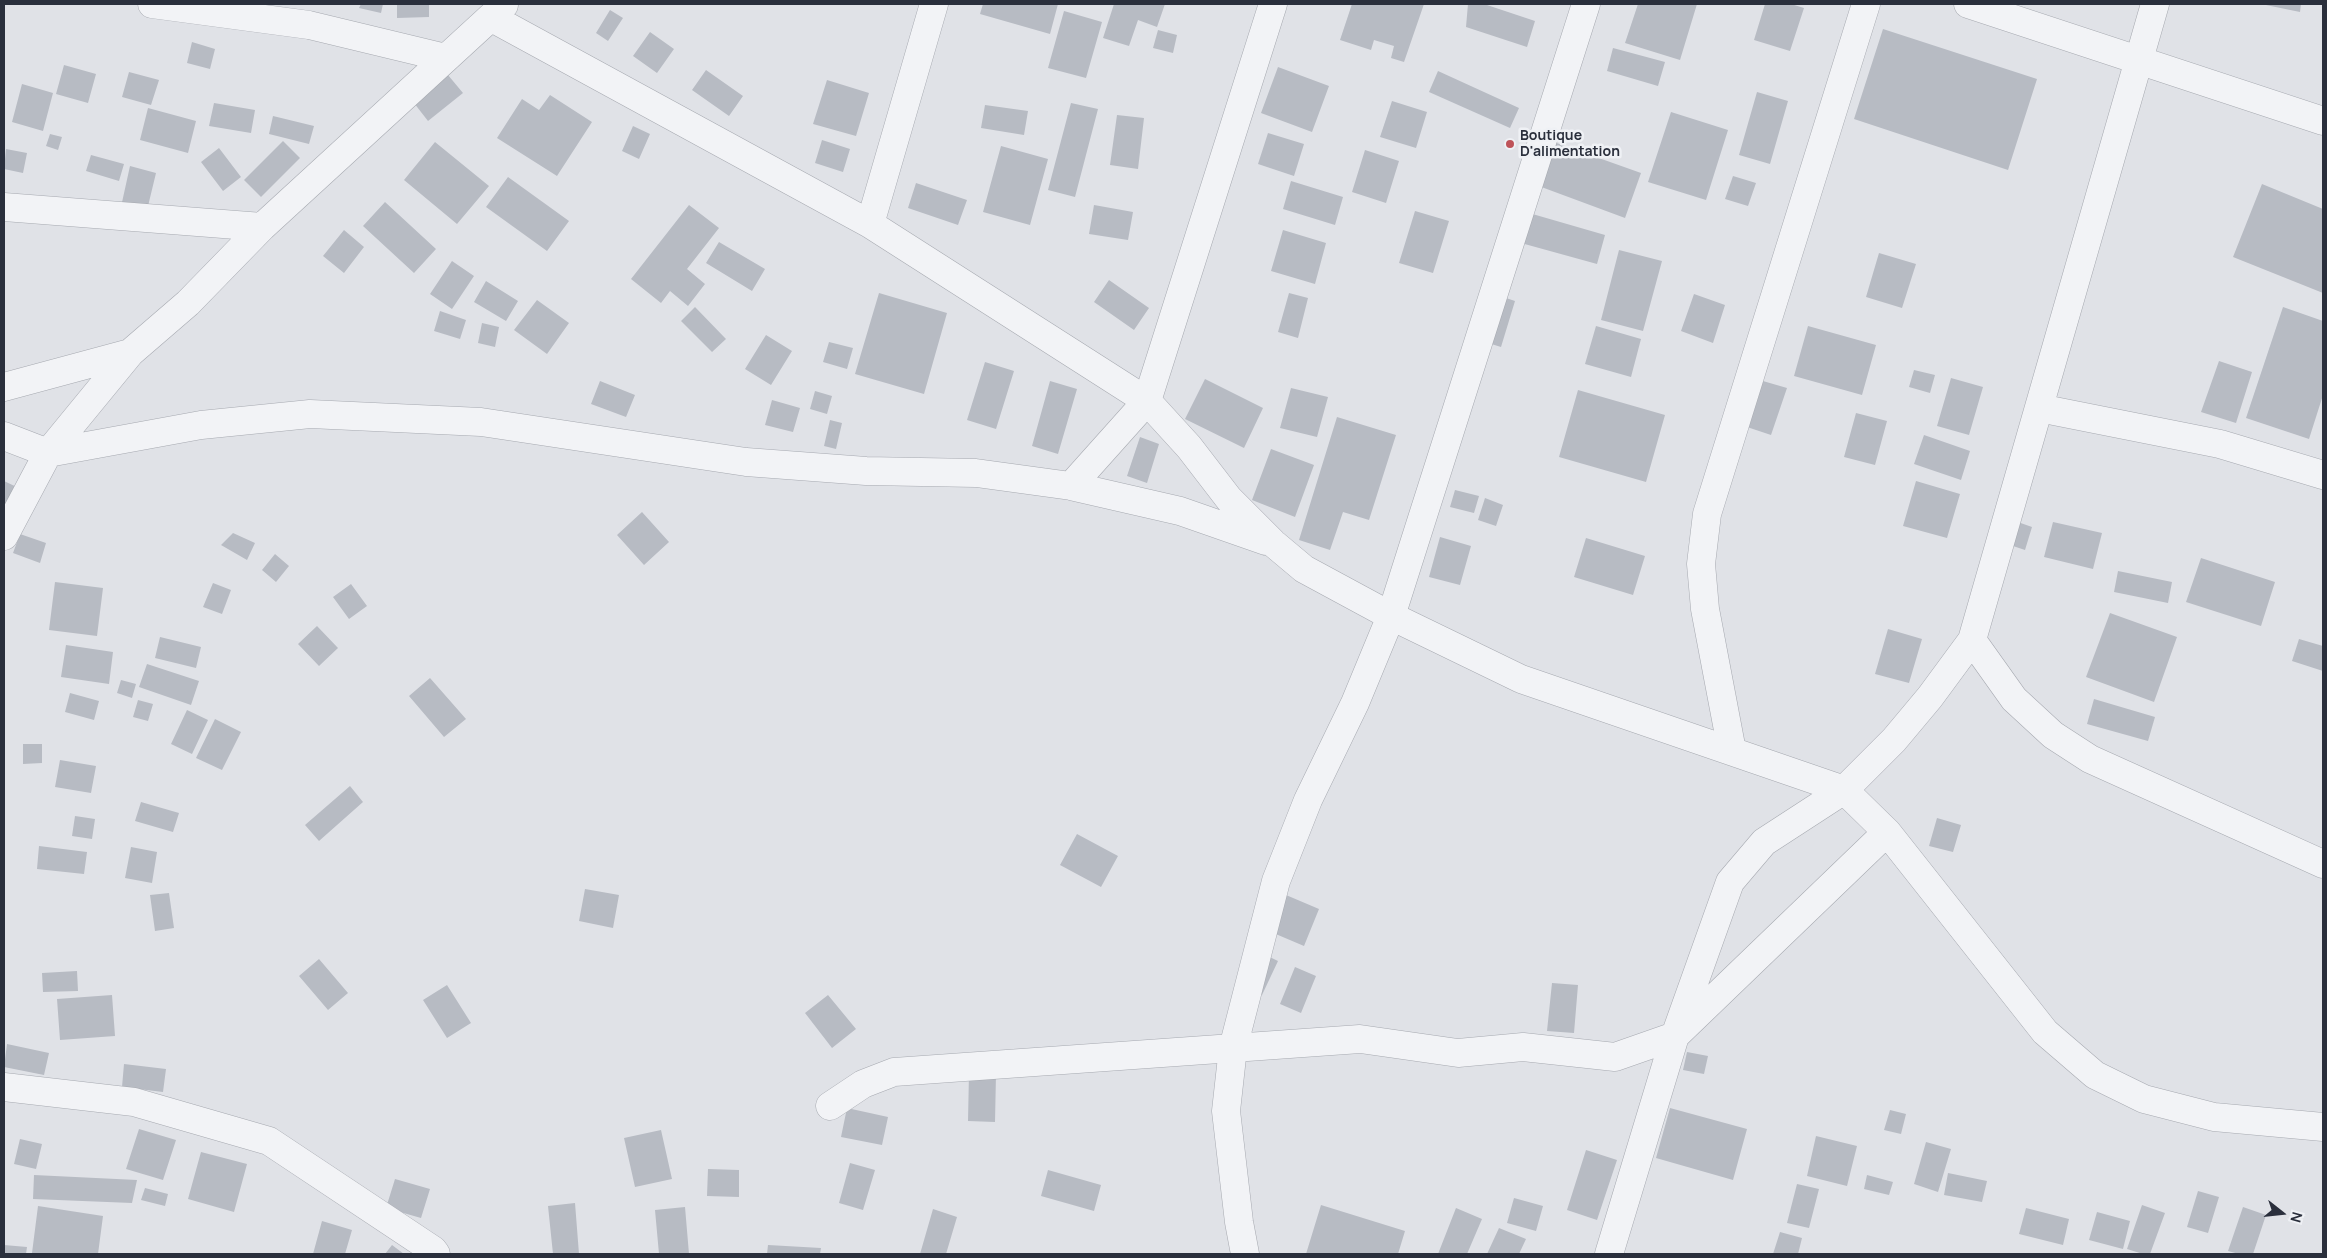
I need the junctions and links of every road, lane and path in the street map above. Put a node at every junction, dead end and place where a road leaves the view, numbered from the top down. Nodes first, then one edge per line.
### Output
1 (152, 4) edge
2 (934, 4) edge
3 (1273, 4) edge
4 (1586, 4) edge
5 (1866, 4) edge
6 (1968, 4) edge
7 (2155, 4) edge
8 (499, 11) edge
9 (446, 58) junction
10 (2139, 61) junction
11 (2323, 121) edge
12 (4, 208) edge
13 (870, 224) junction
14 (262, 227) junction
15 (130, 353) junction
16 (4, 387) edge
17 (1147, 401) junction
18 (2039, 408) junction
19 (4, 436) edge
20 (48, 453) junction
21 (2323, 475) edge
22 (1072, 486) junction
23 (4, 536) edge
24 (1272, 543) junction
25 (1391, 616) junction
26 (1972, 640) junction
27 (1732, 751) junction
28 (1844, 790) junction
29 (1887, 832) junction
30 (2323, 864) edge
31 (1675, 1036) junction
32 (1233, 1048) junction
33 (4, 1087) edge
34 (830, 1106) dead end
35 (2323, 1128) edge
36 (436, 1254) edge
37 (1245, 1254) edge
38 (1609, 1254) edge

1 - 9 street
2 - 13 street
3 - 17 street
4 - 25 street
5 - 27 street
6 - 10 street
7 - 10 street
8 - 9 street
8 - 13 street
9 - 14 street
10 - 11 street
10 - 18 street
12 - 14 street
13 - 17 street
14 - 15 street
15 - 16 street
15 - 20 street
17 - 22 street
17 - 24 street
18 - 21 street
18 - 26 street
19 - 20 street
20 - 22 street
20 - 23 street
22 - 24 street
24 - 25 street
25 - 27 street
25 - 32 street
26 - 28 street
26 - 30 street
27 - 28 street
28 - 29 street
28 - 31 street
29 - 31 street
29 - 35 street
31 - 32 street
31 - 38 street
32 - 34 street
32 - 37 street
33 - 36 street

